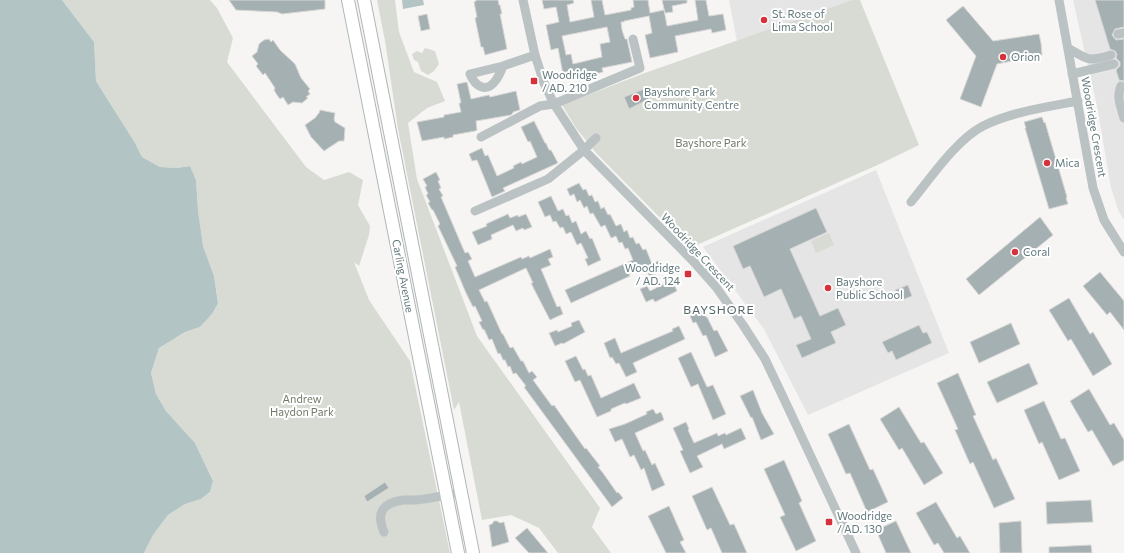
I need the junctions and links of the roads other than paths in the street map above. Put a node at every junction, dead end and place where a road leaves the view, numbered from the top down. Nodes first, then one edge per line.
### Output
1 (348, 0) edge
2 (364, 0) edge
3 (524, 0) edge
4 (1059, 0) edge
5 (368, 19) junction
6 (352, 20) junction
7 (633, 39) dead end
8 (1068, 48) junction
9 (535, 55) junction
10 (1111, 55) dead end
11 (1114, 64) dead end
12 (503, 66) dead end
13 (1072, 74) junction
14 (1121, 86) dead end
15 (1078, 101) junction
16 (554, 104) junction
17 (1124, 118) edge
18 (480, 137) dead end
19 (596, 138) dead end
20 (584, 150) junction
21 (911, 202) dead end
22 (475, 211) dead end
23 (1124, 252) edge
24 (461, 492) junction
25 (446, 495) junction
26 (384, 532) dead end
27 (458, 553) edge
28 (473, 553) edge
29 (856, 553) edge

1 - 6 main road, Carling Avenue
2 - 5 main road, Carling Avenue
3 - 9 street, Woodridge Crescent
4 - 8 street, Woodridge Crescent
5 - 6 main road
5 - 24 main road, Carling Avenue
6 - 25 main road, Carling Avenue
7 - 16 street
8 - 10 street
8 - 13 street, Woodridge Crescent
9 - 12 street
9 - 16 street, Woodridge Crescent
11 - 13 street
13 - 15 street, Woodridge Crescent
14 - 17 street
15 - 21 street
15 - 23 street, Woodridge Crescent
16 - 18 street
16 - 20 street, Woodridge Crescent
19 - 20 street
20 - 22 street
20 - 29 street, Woodridge Crescent
24 - 25 street
24 - 28 main road, Carling Avenue
25 - 26 street
25 - 27 main road, Carling Avenue

